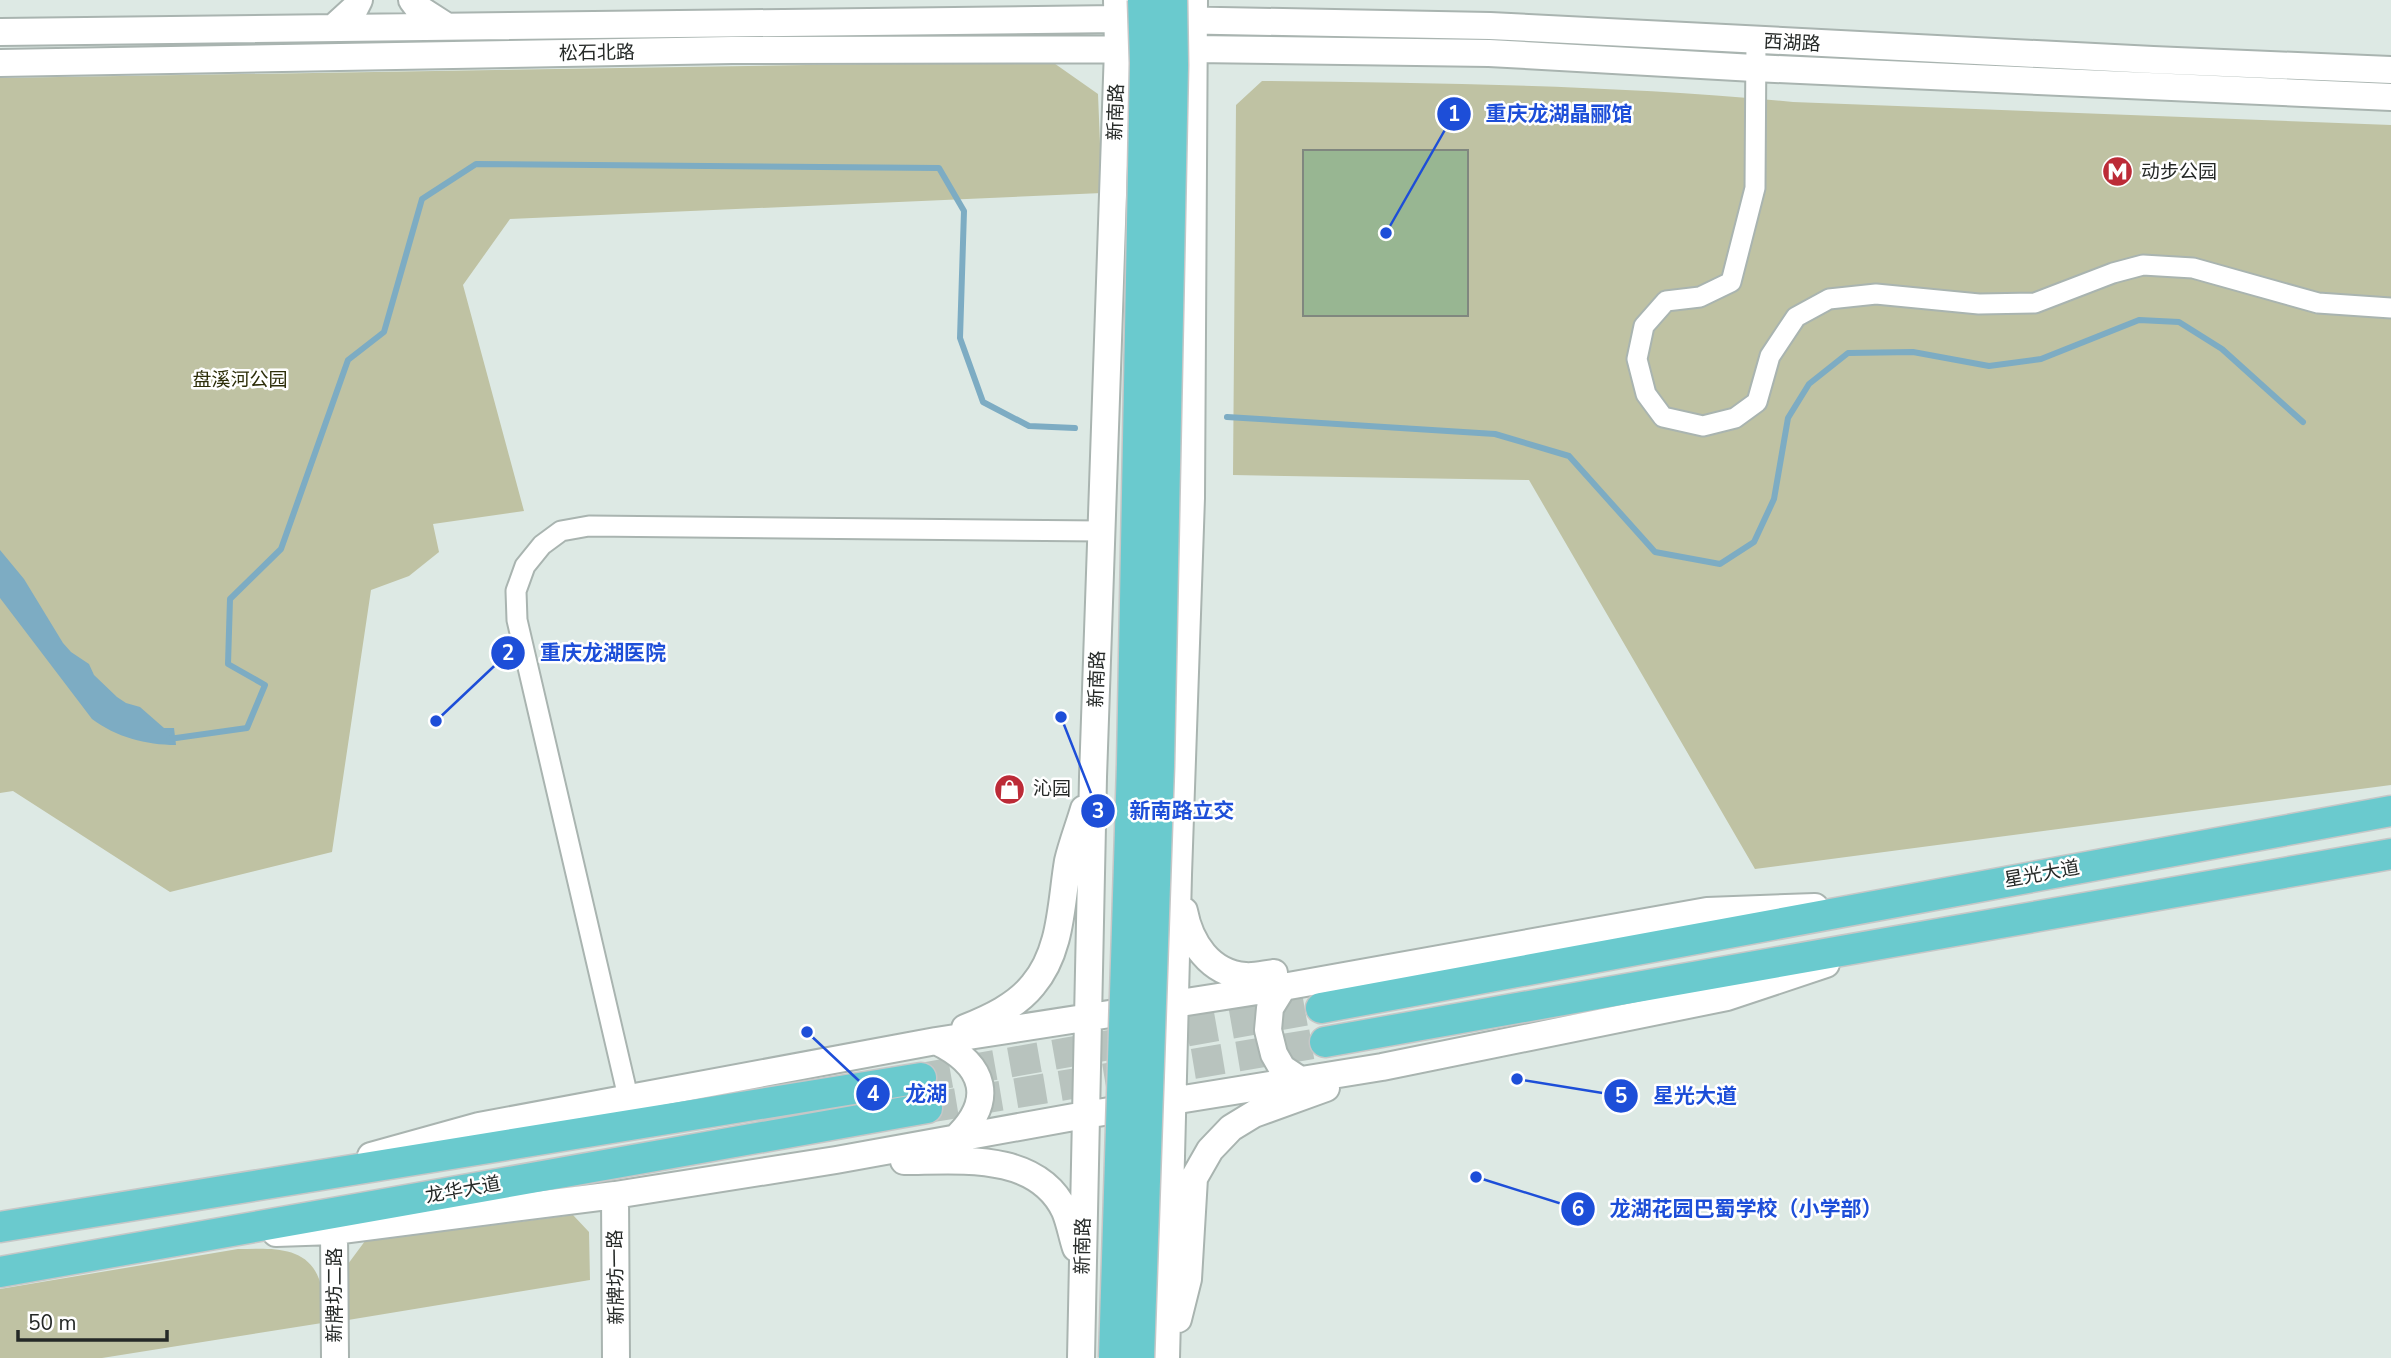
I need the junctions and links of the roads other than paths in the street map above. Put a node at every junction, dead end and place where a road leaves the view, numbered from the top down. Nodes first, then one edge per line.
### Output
1 (359, 0) edge
2 (412, 0) edge
3 (1143, 0) edge
4 (1172, 0) edge
5 (1117, 10) edge
6 (1194, 10) edge
7 (446, 26) junction
8 (332, 28) junction
9 (0, 32) edge
10 (1756, 41) junction
11 (1118, 49) junction
12 (1194, 49) junction
13 (0, 62) edge
14 (1754, 68) junction
15 (2391, 70) edge
16 (2391, 97) edge
17 (2391, 308) edge
18 (1102, 531) junction
19 (1093, 777) junction
20 (2391, 811) edge
21 (2391, 855) edge
22 (1178, 876) junction
23 (1872, 905) junction
24 (1879, 946) junction
25 (1384, 969) junction
26 (1283, 987) junction
27 (1175, 1005) junction
28 (1321, 1008) tunnel mouth
29 (1088, 1017) junction
30 (936, 1041) junction
31 (1325, 1042) tunnel mouth
32 (1382, 1067) junction
33 (921, 1078) tunnel mouth
34 (1300, 1080) junction
35 (628, 1097) junction
36 (1174, 1101) junction
37 (927, 1108) tunnel mouth
38 (1085, 1115) junction
39 (954, 1140) junction
40 (836, 1160) junction
41 (268, 1184) junction
42 (615, 1195) junction
43 (0, 1227) edge
44 (334, 1231) junction
45 (208, 1235) junction
46 (1083, 1271) junction
47 (0, 1272) edge
48 (335, 1358) edge
49 (617, 1358) edge
50 (1081, 1358) edge
51 (1114, 1358) edge
52 (1139, 1358) edge
53 (1167, 1358) edge

1 - 8 street
2 - 7 street
3 - 51 main road, 新南路, bridge
4 - 52 main road, bridge
5 - 6 street, 松石北路
5 - 7 street, 松石北路
5 - 11 street, 新南路
6 - 10 street, 西湖路
6 - 12 street
7 - 8 street, 松石北路
8 - 9 street, 松石北路
10 - 14 street
10 - 15 street, 西湖路
11 - 12 street, 松石北路
11 - 13 street, 松石北路
11 - 18 street, 新南路
12 - 14 street, 西湖路
12 - 22 street
14 - 16 street, 西湖路
14 - 17 street
18 - 19 street, 新南路
18 - 35 street
19 - 29 street, 新南路
19 - 30 street
20 - 23 main road, 星光大道
21 - 24 main road
22 - 25 street
22 - 27 street
23 - 25 street
23 - 28 main road, 星光大道
24 - 31 main road
24 - 32 street
25 - 26 street
26 - 27 street
26 - 34 street
27 - 29 street
27 - 36 street
29 - 30 street
29 - 38 street, 新南路
30 - 35 street
30 - 39 street
32 - 34 street
32 - 53 street
33 - 41 main road, 龙华大道
34 - 36 street
35 - 41 street
36 - 38 street
36 - 53 street
37 - 45 main road, 龙华大道
38 - 39 street
38 - 46 street, 新南路
39 - 40 street
40 - 42 street
40 - 46 street
41 - 43 main road, 龙华大道
42 - 44 street
42 - 49 street, 新牌坊一路
44 - 45 street
44 - 48 street, 新牌坊二路
45 - 47 main road, 龙华大道
46 - 50 street, 新南路

